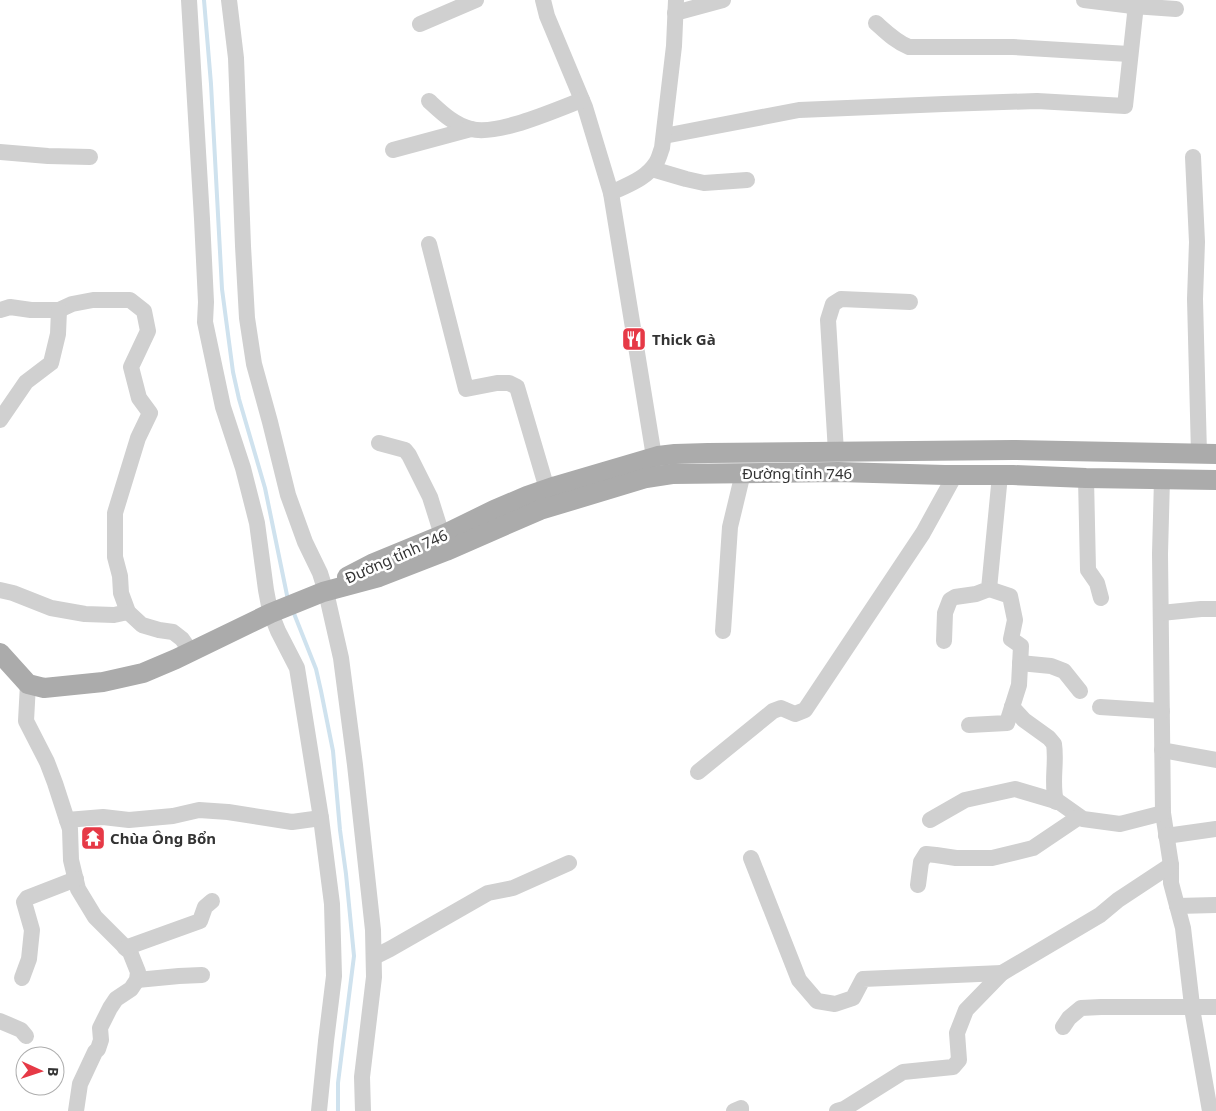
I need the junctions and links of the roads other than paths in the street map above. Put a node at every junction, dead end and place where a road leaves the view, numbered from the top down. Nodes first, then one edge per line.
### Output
1 (189, 0) edge
2 (229, 0) edge
3 (476, 0) edge
4 (543, 0) edge
5 (723, 0) edge
6 (1084, 0) edge
7 (676, 6) edge
8 (1133, 6) junction
9 (1176, 9) dead end
10 (876, 23) dead end
11 (420, 24) dead end
12 (1129, 54) junction
13 (582, 100) junction
14 (429, 101) dead end
15 (471, 129) junction
16 (664, 136) junction
17 (393, 150) dead end
18 (0, 152) edge
19 (90, 157) dead end
20 (1193, 157) dead end
21 (652, 169) junction
22 (748, 180) dead end
23 (611, 193) junction
24 (429, 244) dead end
25 (910, 302) dead end
26 (0, 310) edge
27 (59, 310) junction
28 (0, 420) edge
29 (379, 442) dead end
30 (836, 452) junction
31 (1207, 454) edge
32 (656, 466) junction
33 (743, 472) junction
34 (955, 475) junction
35 (1000, 475) junction
36 (1086, 478) junction
37 (1162, 479) junction
38 (1216, 480) edge
39 (547, 489) junction
40 (442, 535) junction
41 (990, 589) junction
42 (0, 590) edge
43 (326, 591) junction
44 (1101, 598) dead end
45 (1216, 610) edge
46 (128, 612) junction
47 (271, 613) junction
48 (1161, 613) junction
49 (723, 631) dead end
50 (944, 641) dead end
51 (191, 652) junction
52 (0, 653) edge
53 (1020, 663) junction
54 (28, 684) junction
55 (1080, 691) dead end
56 (1012, 707) junction
57 (1100, 707) dead end
58 (1162, 711) junction
59 (969, 725) dead end
60 (1162, 750) junction
61 (1216, 760) edge
62 (698, 772) dead end
63 (1056, 802) junction
64 (1163, 813) junction
65 (1079, 817) junction
66 (321, 818) junction
67 (67, 820) junction
68 (930, 820) dead end
69 (1216, 829) edge
70 (1166, 836) junction
71 (751, 858) dead end
72 (569, 863) dead end
73 (1171, 865) junction
74 (76, 880) junction
75 (918, 885) dead end
76 (212, 901) dead end
77 (1216, 905) edge
78 (1177, 906) junction
79 (125, 948) junction
80 (374, 957) junction
81 (1002, 973) junction
82 (202, 975) dead end
83 (22, 978) dead end
84 (137, 980) junction
85 (1192, 1007) junction
86 (1216, 1007) edge
87 (0, 1021) edge
88 (1063, 1027) dead end
89 (26, 1036) dead end
90 (76, 1111) edge
91 (319, 1111) edge
92 (363, 1111) edge
93 (734, 1111) edge
94 (741, 1111) edge
95 (838, 1111) edge
96 (1210, 1111) edge

1 - 47 street
2 - 43 street
3 - 11 street
4 - 13 street
5 - 7 street
6 - 8 street
7 - 16 street
8 - 9 street
8 - 12 street
10 - 12 street
12 - 16 street
13 - 15 street
13 - 23 street
14 - 15 street
15 - 17 street
16 - 21 street
18 - 19 street
20 - 31 street
21 - 22 street
21 - 23 street
23 - 32 street
24 - 39 street
25 - 30 street
26 - 27 street
27 - 28 street
27 - 46 street
29 - 40 street
30 - 31 main road, Đường tỉnh 746
30 - 32 main road, Đường tỉnh 746
32 - 33 main road, Đường tỉnh 746
32 - 39 main road, Đường tỉnh 746
32 - 43 main road, Đường tỉnh 746
33 - 34 main road, Đường tỉnh 746
33 - 49 street
34 - 35 main road, Đường tỉnh 746
34 - 62 street
35 - 36 main road, Đường tỉnh 746
35 - 41 street
36 - 37 main road, Đường tỉnh 746
36 - 44 street
37 - 38 main road, Đường tỉnh 746
37 - 48 street
39 - 40 main road, Đường tỉnh 746
40 - 43 main road, Đường tỉnh 746
41 - 50 street
41 - 53 street
42 - 46 street
43 - 47 main road
43 - 80 street
45 - 48 street
46 - 51 street
47 - 51 main road
47 - 66 street
48 - 58 street
51 - 54 main road
52 - 54 main road
53 - 55 street
53 - 56 street
54 - 67 street
56 - 59 street
56 - 63 street
57 - 58 street
58 - 60 street
60 - 61 street
60 - 64 street
63 - 65 street
63 - 68 street
64 - 65 street
64 - 70 street
65 - 75 street
66 - 67 street
66 - 91 street
67 - 74 street
69 - 70 street
70 - 73 street
71 - 81 street
72 - 80 street
73 - 78 street
73 - 81 street
74 - 79 street
74 - 83 street
76 - 79 street
77 - 78 street
78 - 85 street
79 - 84 street
80 - 92 street
81 - 95 street
82 - 84 street
84 - 90 street
85 - 86 street
85 - 88 street
85 - 96 street
87 - 89 street
93 - 94 street

